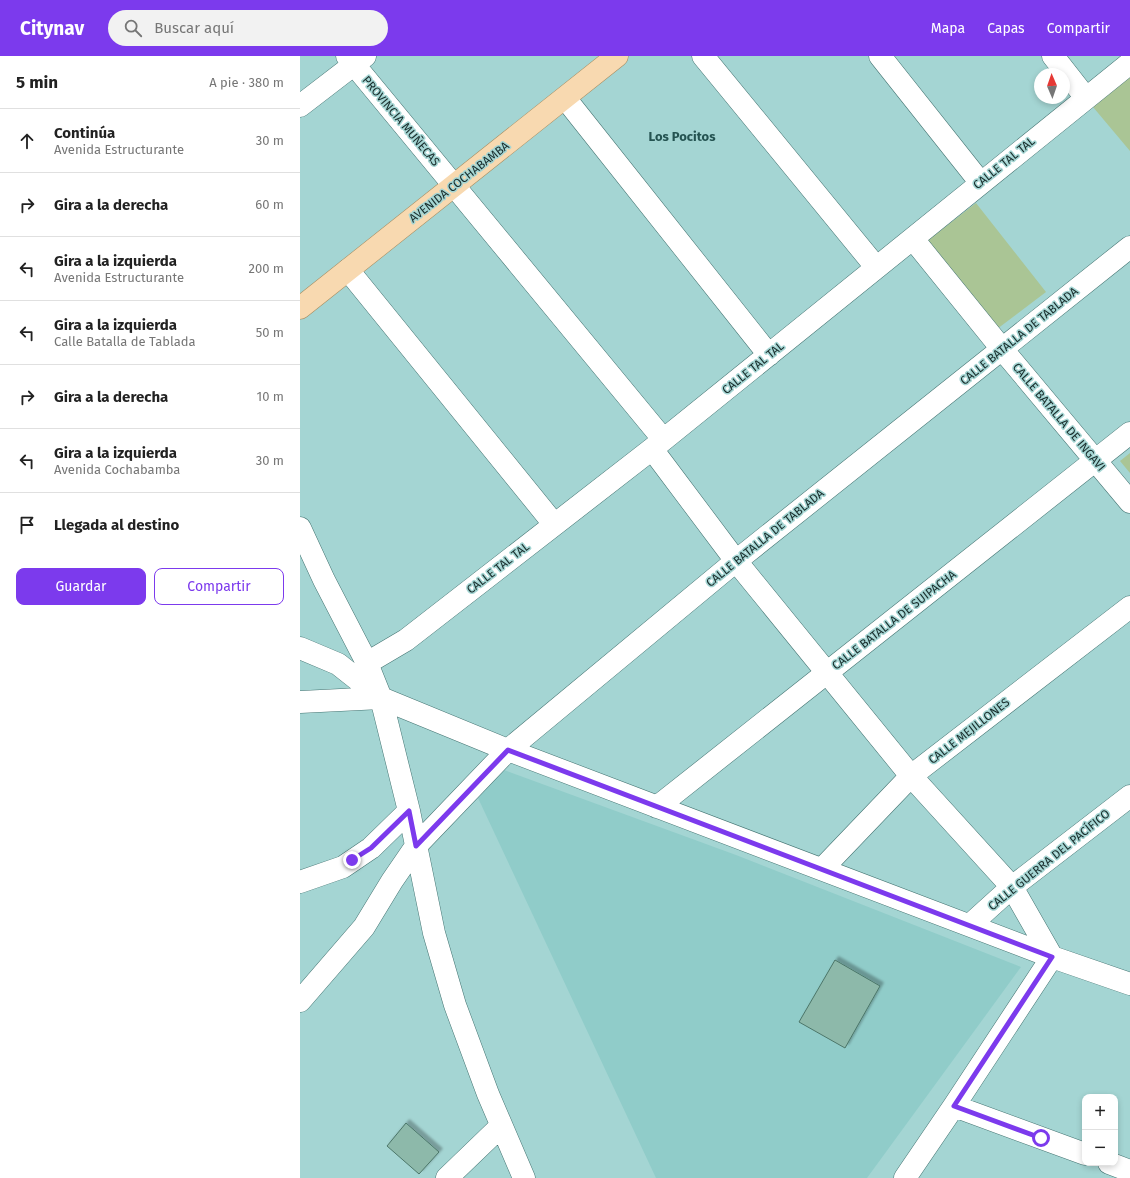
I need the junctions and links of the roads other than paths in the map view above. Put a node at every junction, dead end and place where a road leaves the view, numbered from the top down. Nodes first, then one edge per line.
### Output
1 (617, 56) edge
2 (703, 56) edge
3 (880, 56) edge
4 (1053, 56) edge
5 (356, 59) edge
6 (1130, 62) edge
7 (565, 98) junction
8 (1086, 98) junction
9 (300, 106) edge
10 (980, 182) junction
11 (454, 185) junction
12 (913, 239) junction
13 (1130, 247) edge
14 (876, 267) junction
15 (348, 270) junction
16 (300, 308) edge
17 (1002, 349) junction
18 (769, 355) junction
19 (1130, 433) edge
20 (658, 444) junction
21 (1096, 460) junction
22 (1130, 502) edge
23 (554, 524) junction
24 (300, 528) edge
25 (736, 561) junction
26 (1130, 607) edge
27 (300, 648) edge
28 (368, 663) junction
29 (828, 672) junction
30 (382, 698) junction
31 (300, 702) edge
32 (508, 750) junction
33 (911, 776) junction
34 (1130, 796) edge
35 (657, 807) junction
36 (409, 811) junction
37 (416, 846) junction
38 (822, 869) junction
39 (300, 882) edge
40 (1012, 887) junction
41 (970, 925) junction
42 (1052, 957) junction
43 (1130, 984) edge
44 (300, 1001) edge
45 (954, 1106) junction
46 (501, 1126) junction
47 (1082, 1153) edge
48 (1117, 1166) edge
49 (1130, 1171) edge
50 (447, 1178) edge
51 (524, 1178) edge
52 (905, 1178) edge

1 - 7 main road, AVENIDA COCHABAMBA
2 - 14 street
3 - 10 street
4 - 8 street
5 - 9 street
5 - 11 street, PROVINCIA MUÑECAS
6 - 8 street, CALLE TAL TAL
7 - 11 main road, AVENIDA COCHABAMBA
7 - 18 street
8 - 10 street, CALLE TAL TAL
10 - 12 street, CALLE TAL TAL
11 - 15 main road, AVENIDA COCHABAMBA
11 - 20 street, PROVINCIA MUÑECAS
12 - 14 street, CALLE TAL TAL
12 - 17 street, CALLE BATALLA DE INGAVI
13 - 17 street, CALLE BATALLA DE TABLADA
14 - 18 street, CALLE TAL TAL
15 - 16 main road, AVENIDA COCHABAMBA
15 - 23 street
17 - 21 street, CALLE BATALLA DE INGAVI
17 - 25 street, CALLE BATALLA DE TABLADA
18 - 20 street, CALLE TAL TAL
19 - 21 street, CALLE BATALLA DE SUIPACHA
20 - 23 street, CALLE TAL TAL
20 - 25 street, PROVINCIA MUÑECAS
21 - 22 street, CALLE BATALLA DE INGAVI
21 - 29 street, CALLE BATALLA DE SUIPACHA
23 - 28 street, CALLE TAL TAL
24 - 28 street
25 - 29 street, PROVINCIA MUÑECAS
25 - 32 street, CALLE BATALLA DE TABLADA
26 - 33 street, CALLE MEJILLONES
27 - 30 street
28 - 30 street
29 - 33 street, PROVINCIA MUÑECAS
29 - 35 street, CALLE BATALLA DE SUIPACHA
30 - 31 street
30 - 32 street
30 - 36 street
32 - 35 street
32 - 37 street, CALLE BATALLA DE TABLADA
33 - 38 street, CALLE MEJILLONES
33 - 40 street, PROVINCIA MUÑECAS
34 - 40 street, CALLE GUERRA DEL PACÍFICO
35 - 38 street
36 - 37 street
36 - 39 street
37 - 44 street, CALLE BATALLA DE TABLADA
37 - 46 street
38 - 41 street
40 - 41 street, CALLE GUERRA DEL PACÍFICO
40 - 42 street, PROVINCIA MUÑECAS
41 - 42 street
42 - 43 street
42 - 45 street
45 - 47 street
45 - 52 street
46 - 50 street
46 - 51 street
48 - 49 street

